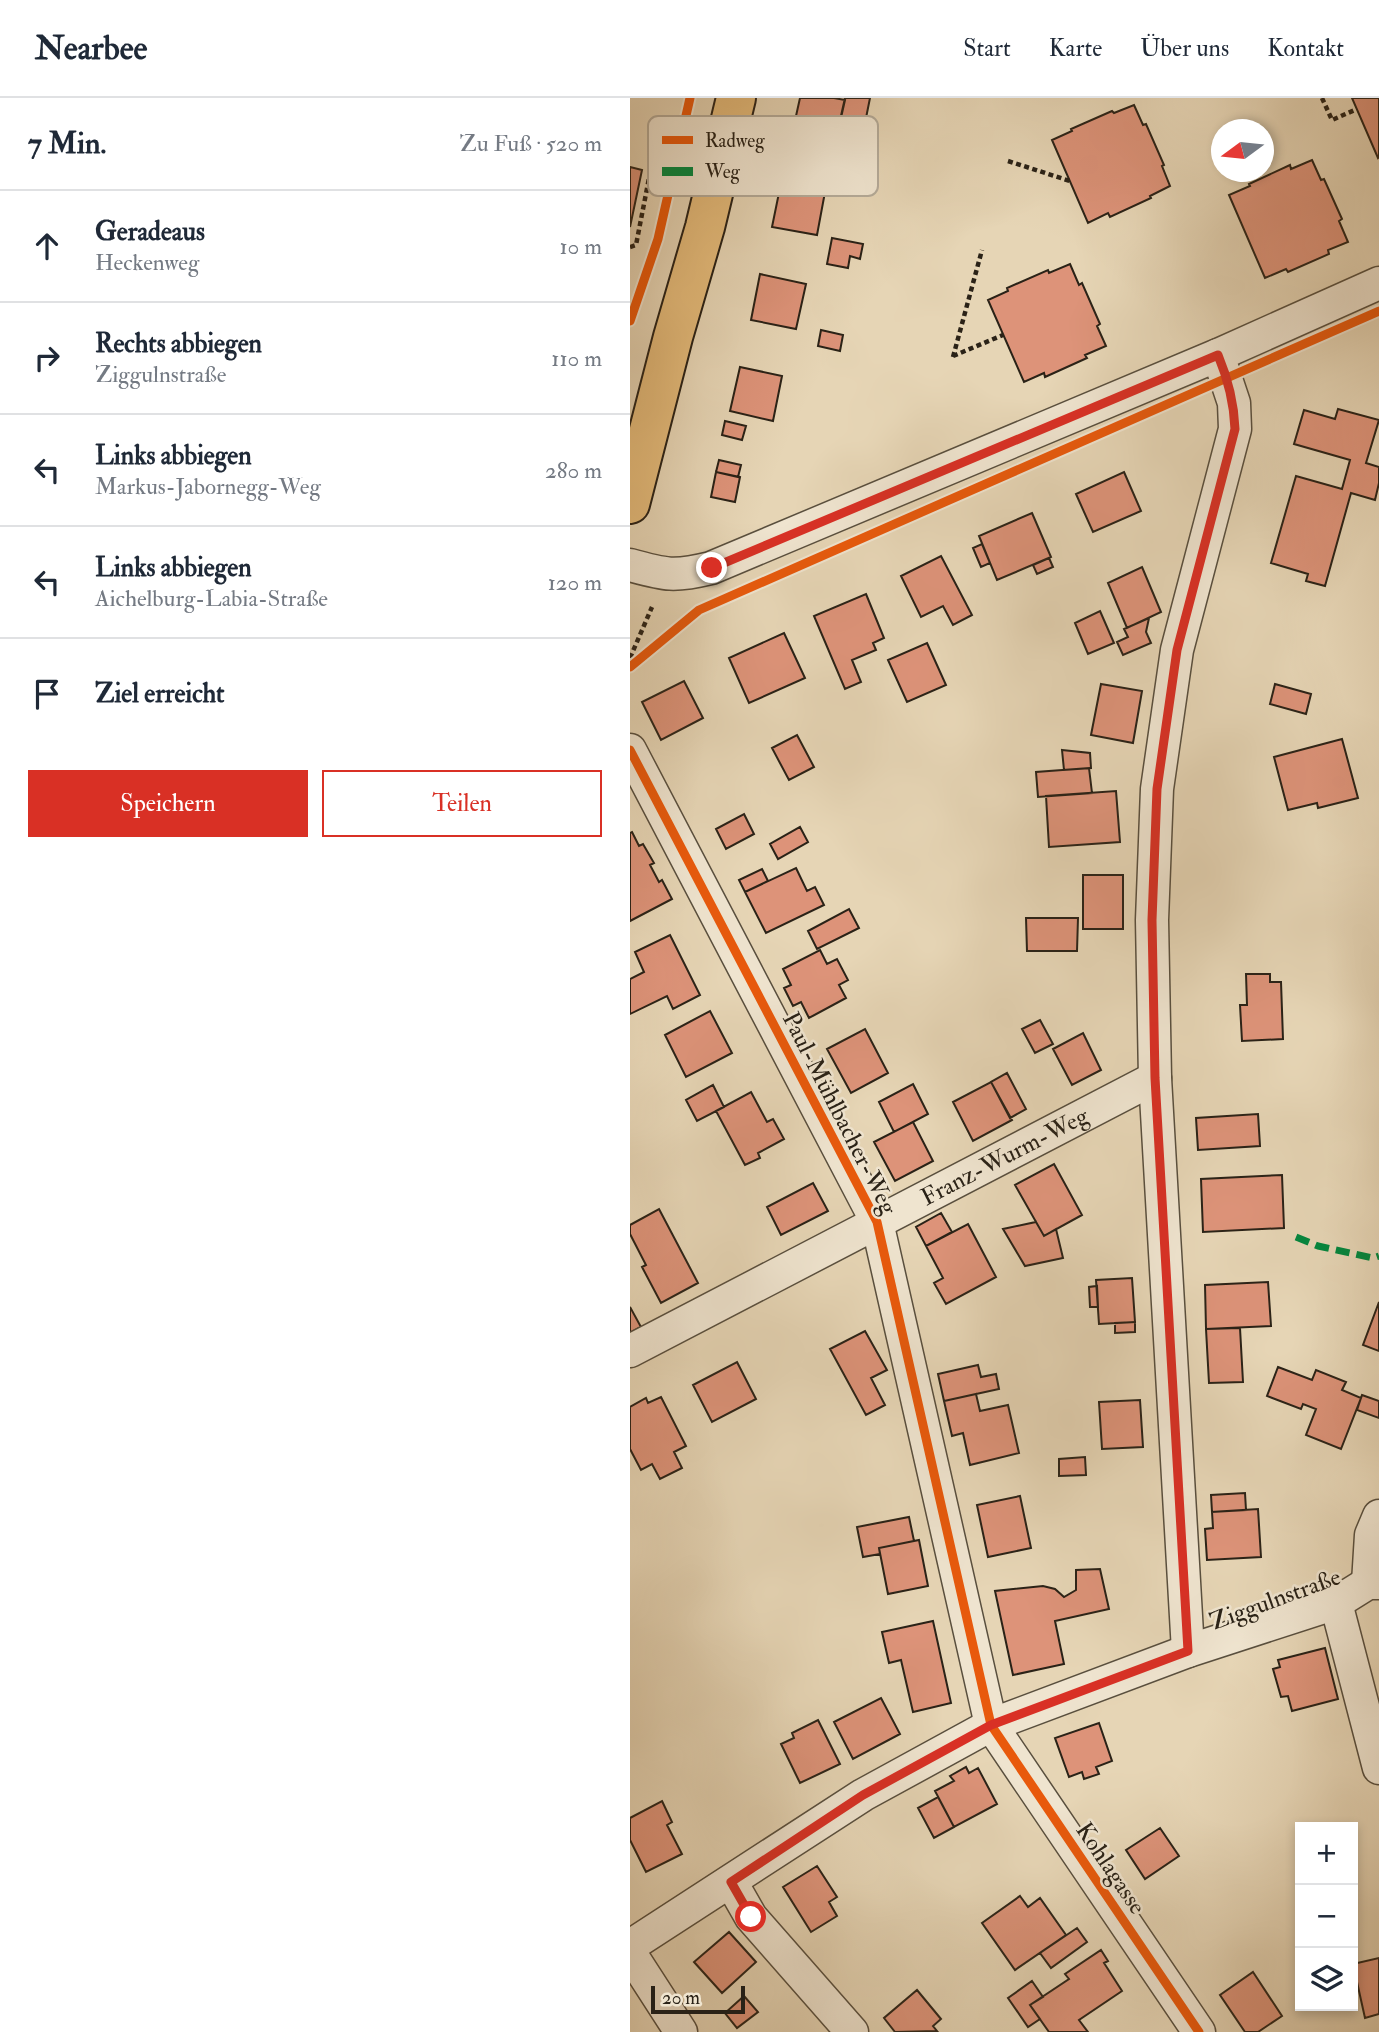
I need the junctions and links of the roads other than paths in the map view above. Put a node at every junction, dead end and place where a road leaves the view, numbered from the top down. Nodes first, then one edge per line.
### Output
1 (736, 98) edge
2 (732, 116) edge
3 (712, 196) edge
4 (1379, 283) edge
5 (1218, 355) junction
6 (630, 504) edge
7 (630, 565) edge
8 (630, 750) edge
9 (1155, 1078) junction
10 (877, 1222) junction
11 (630, 1351) edge
12 (1379, 1516) edge
13 (1373, 1583) edge
14 (1336, 1603) junction
15 (1188, 1651) junction
16 (991, 1725) junction
17 (1379, 1768) edge
18 (731, 1882) junction
19 (630, 1946) edge
20 (630, 1953) edge
21 (681, 2032) edge
22 (852, 2032) edge
23 (1199, 2032) edge

1 - 2 main road
3 - 6 main road
4 - 5 street
5 - 7 street
5 - 9 street
8 - 10 street, Paul-Mühlbacher-Weg
9 - 10 street, Franz-Wurm-Weg
9 - 15 street
10 - 11 street, Franz-Wurm-Weg
10 - 16 street, Paul-Mühlbacher-Weg
12 - 13 street
13 - 14 street, Ziggulnstraße
14 - 15 street, Ziggulnstraße
14 - 17 street
15 - 16 street, Ziggulnstraße
16 - 18 street, Ziggulnstraße
16 - 23 street, Kohlagasse
18 - 19 street, Ziggulnstraße
18 - 22 street
20 - 21 street

